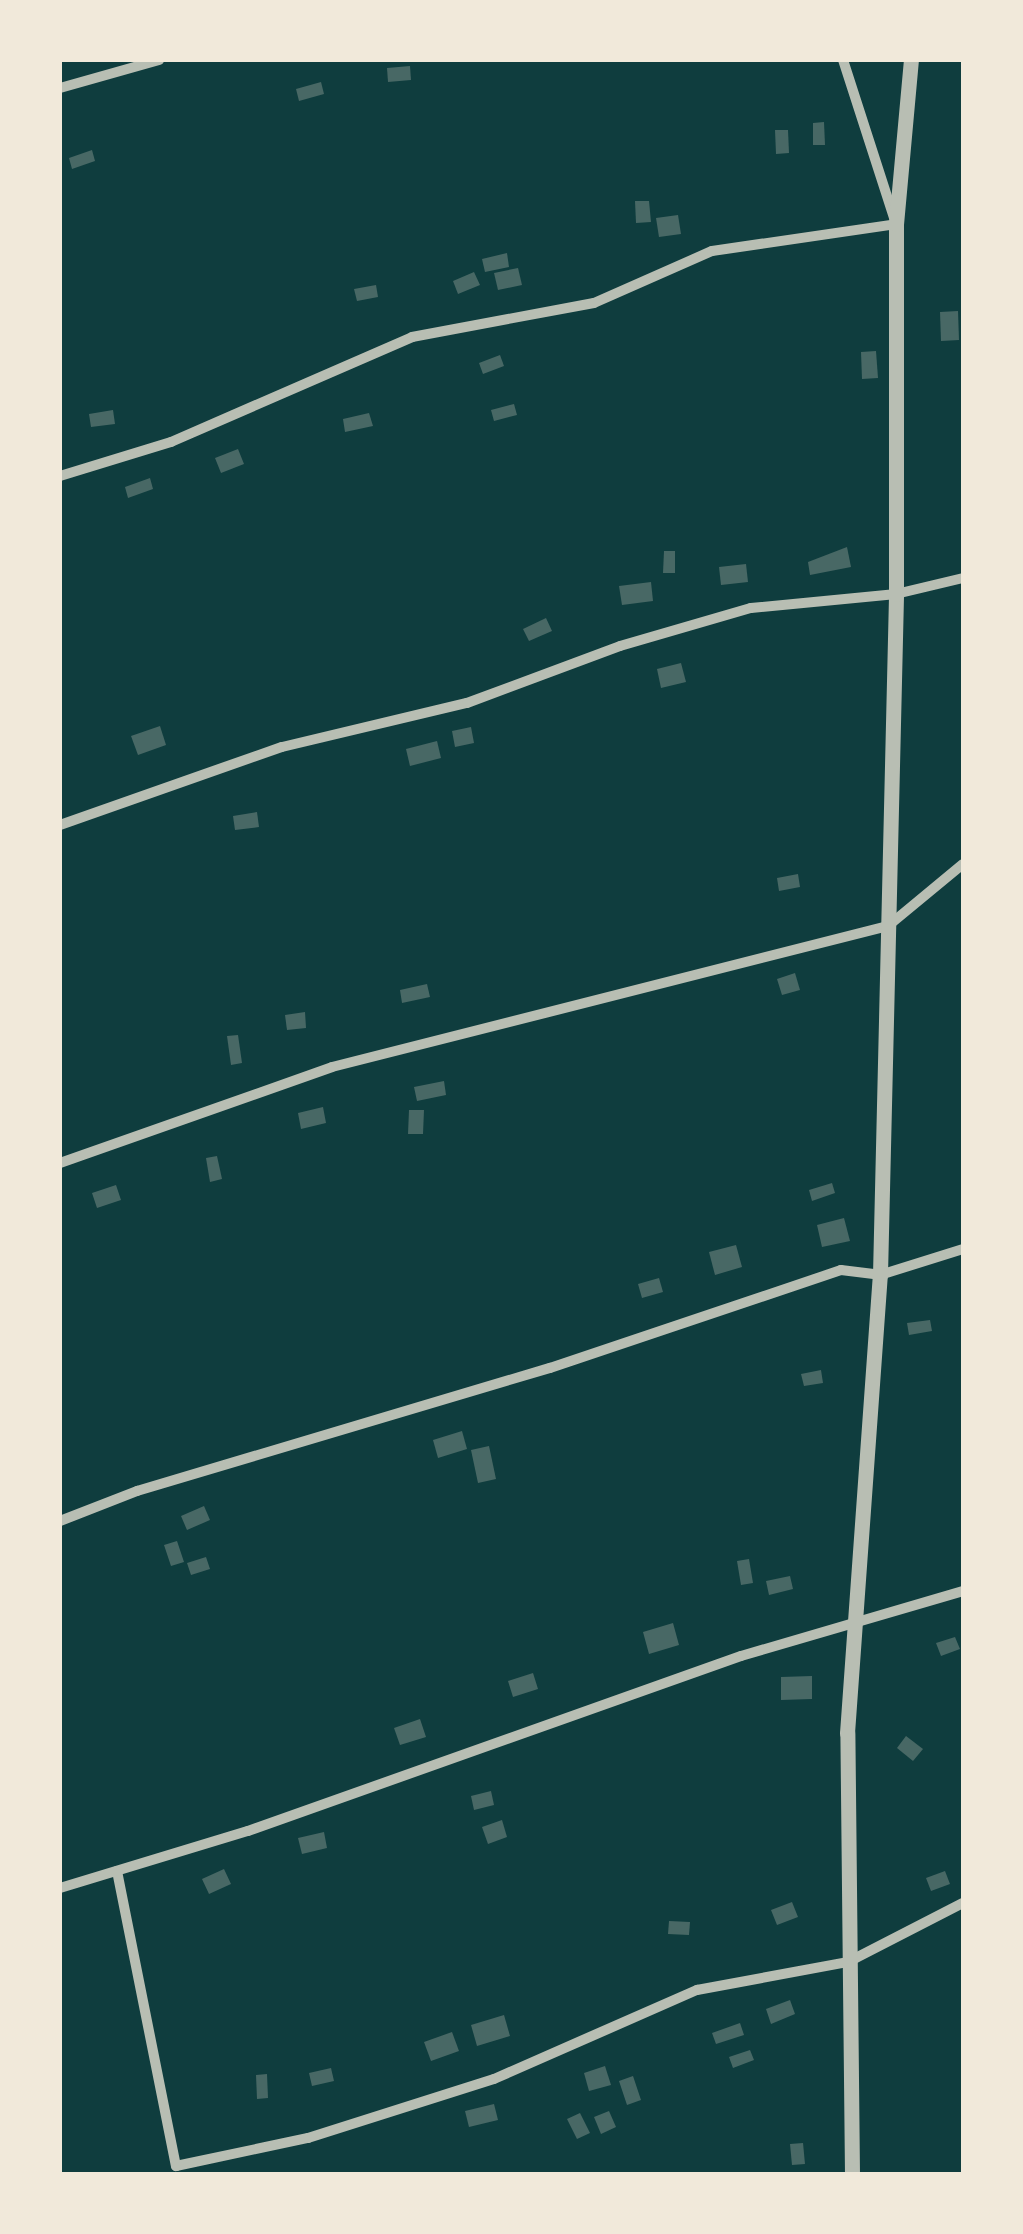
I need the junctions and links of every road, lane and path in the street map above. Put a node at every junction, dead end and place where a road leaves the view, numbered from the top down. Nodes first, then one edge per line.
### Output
1 (160, 60) edge
2 (843, 60) edge
3 (911, 60) edge
4 (60, 88) edge
5 (896, 224) junction
6 (60, 476) edge
7 (963, 578) edge
8 (896, 594) junction
9 (60, 825) edge
10 (963, 864) edge
11 (888, 926) junction
12 (60, 1163) edge
13 (963, 1249) edge
14 (880, 1275) junction
15 (60, 1522) edge
16 (963, 1591) edge
17 (859, 1622) junction
18 (117, 1871) junction
19 (60, 1888) edge
20 (963, 1902) edge
21 (848, 1962) junction
22 (852, 2174) edge

1 - 4 street
2 - 5 street
3 - 5 street
5 - 6 street
5 - 8 street
7 - 8 street
8 - 9 street
8 - 11 street
10 - 11 street
11 - 12 street
11 - 14 street
13 - 14 street
14 - 15 street
14 - 17 street
16 - 17 street
17 - 18 street
17 - 21 street
18 - 19 street
18 - 21 street
20 - 21 street
21 - 22 street

